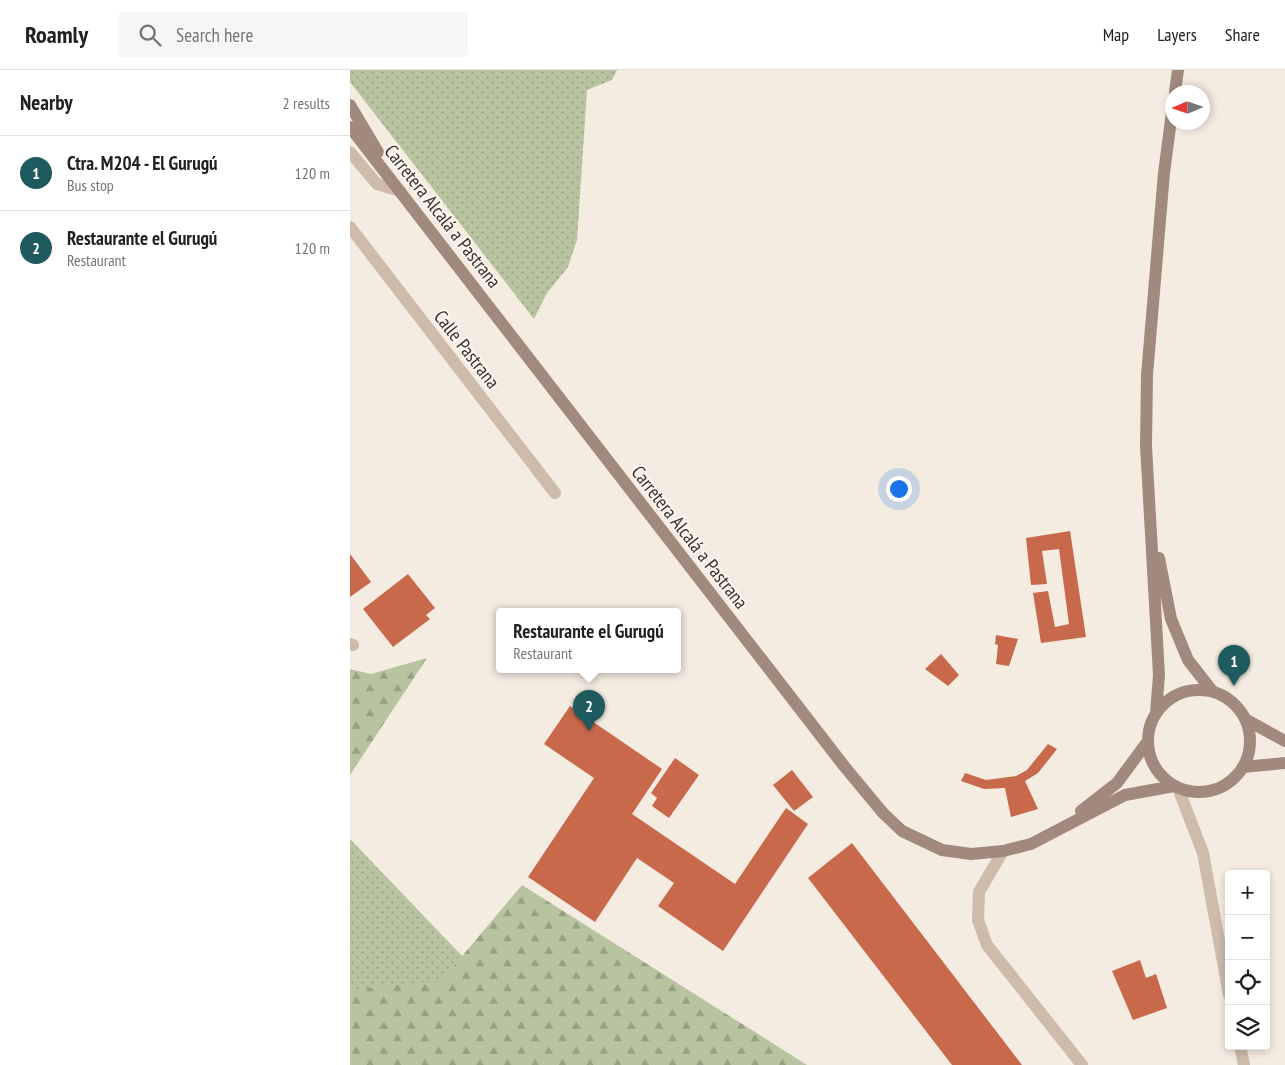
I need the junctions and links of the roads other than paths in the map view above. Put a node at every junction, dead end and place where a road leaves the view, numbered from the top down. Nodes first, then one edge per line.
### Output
1 (1178, 70) edge
2 (1176, 85) edge
3 (350, 105) edge
4 (350, 126) edge
5 (1170, 130) edge
6 (350, 152) edge
7 (400, 191) junction
8 (350, 227) edge
9 (555, 493) dead end
10 (1151, 517) junction
11 (1214, 692) junction
12 (1156, 713) junction
13 (1244, 719) junction
14 (1148, 741) junction
15 (1285, 741) edge
16 (1285, 763) edge
17 (1243, 767) junction
18 (1176, 787) junction
19 (1062, 826) junction
20 (1003, 851) junction
21 (1225, 973) edge
22 (1241, 1050) edge
23 (1082, 1065) edge
24 (1244, 1065) edge

1 - 2 main road
3 - 7 main road
4 - 7 main road, Carretera Alcalá a Pastrana
5 - 10 main road
6 - 7 street
7 - 20 main road, Carretera Alcalá a Pastrana
8 - 9 street, Calle Pastrana
10 - 11 main road
10 - 12 main road
11 - 12 main road
11 - 13 main road
12 - 14 main road
13 - 15 main road
13 - 17 main road
14 - 18 main road
14 - 19 main road, Carretera Alcalá a Pastrana
16 - 17 main road
17 - 18 main road
18 - 19 main road, Carretera Alcalá a Pastrana
18 - 21 street
19 - 20 main road, Carretera Alcalá a Pastrana
20 - 23 street
22 - 24 street

